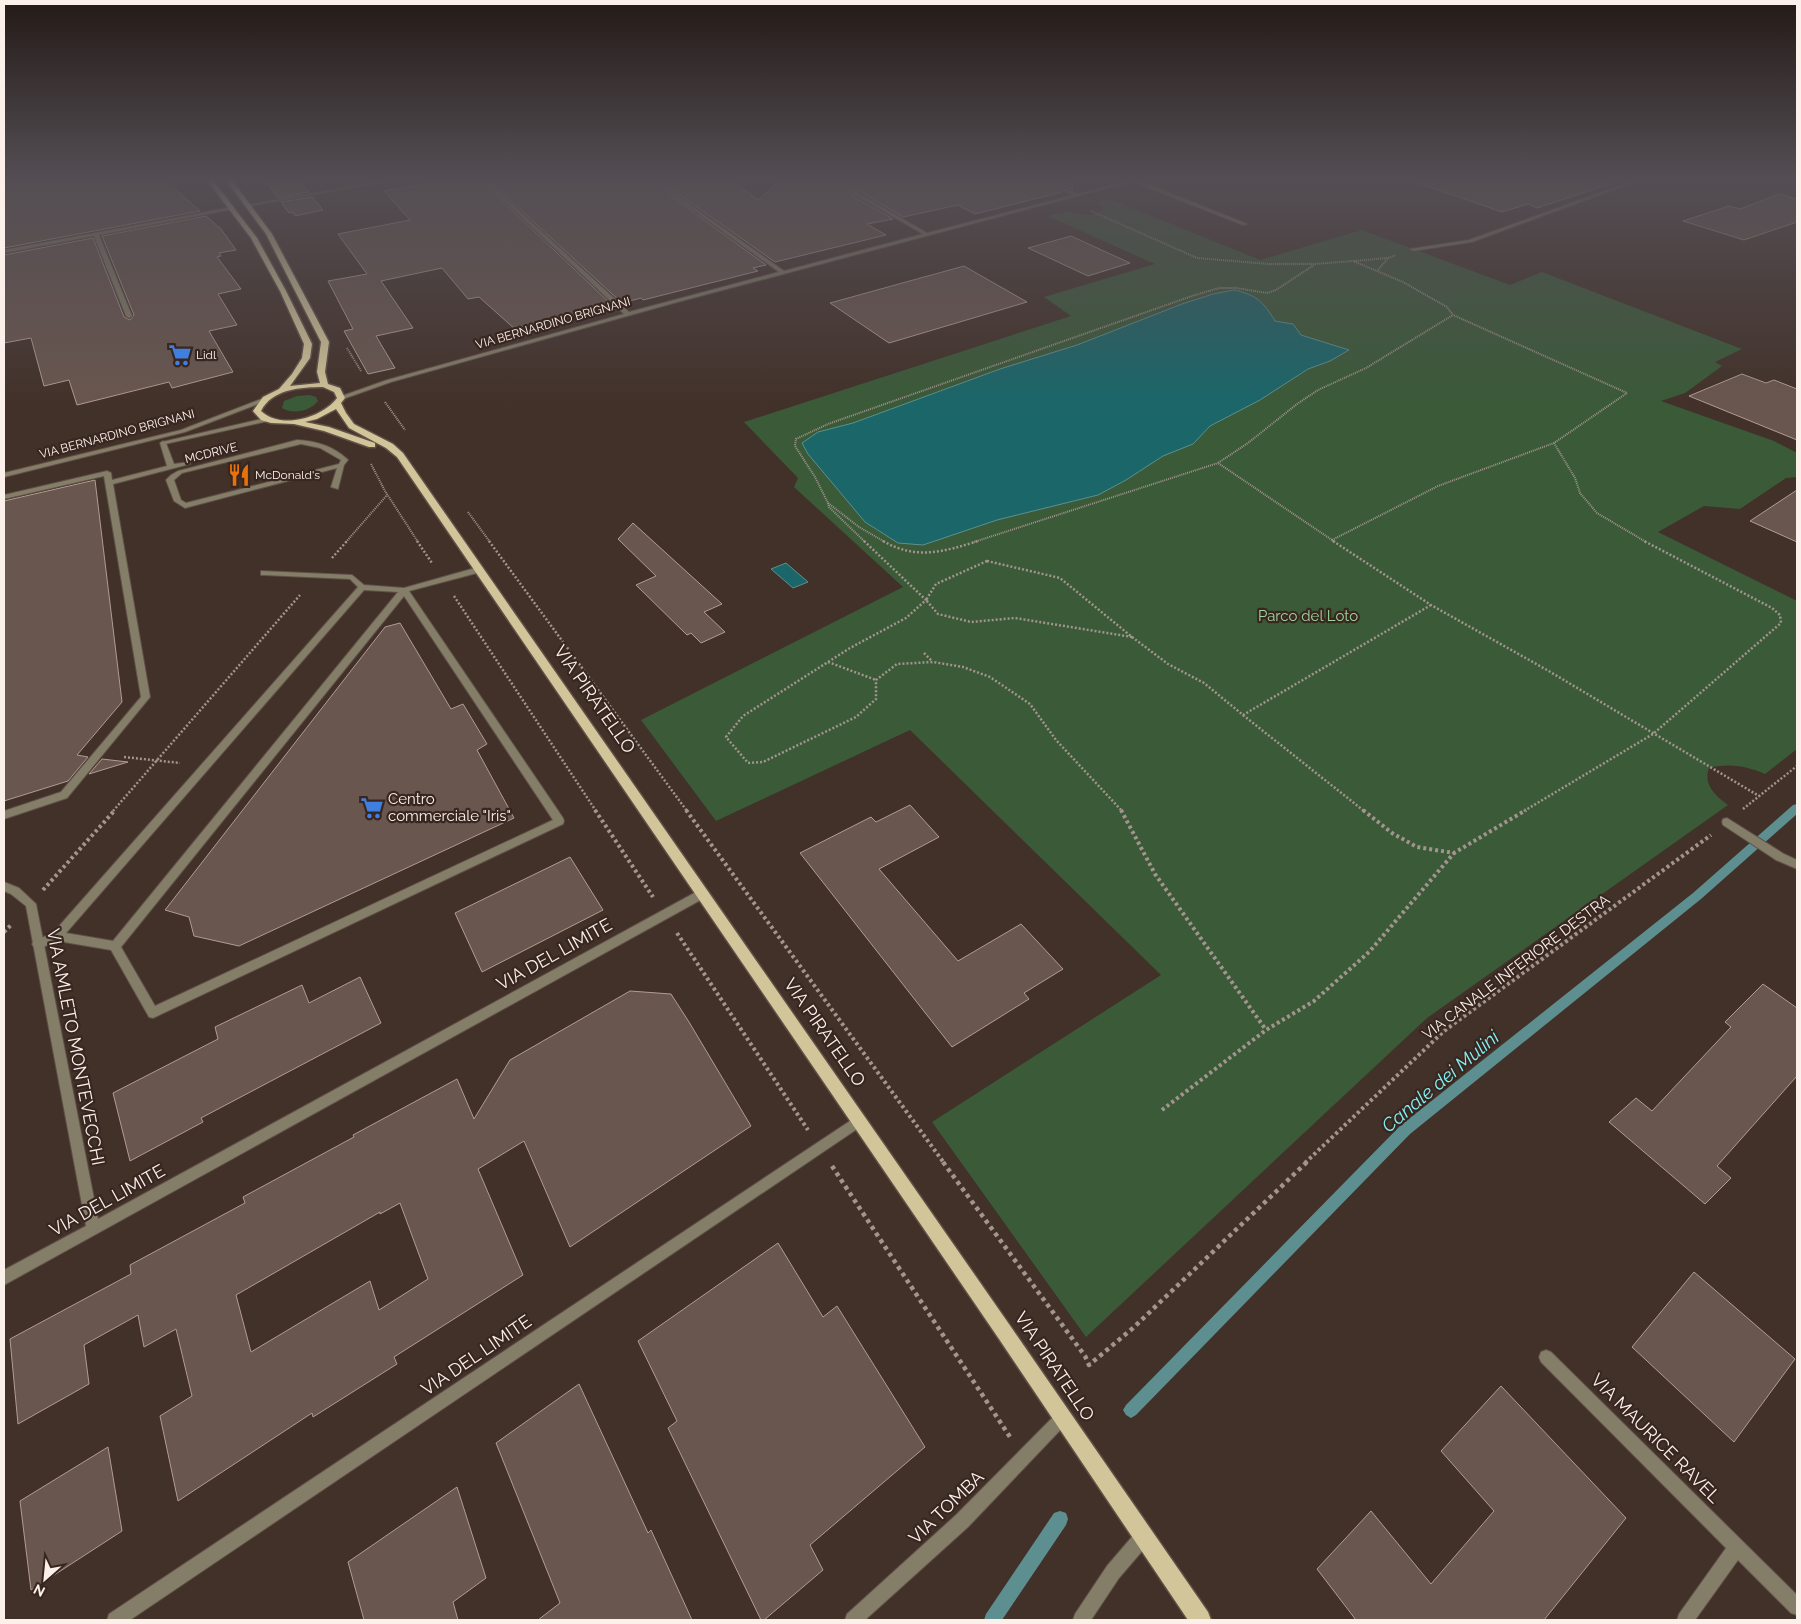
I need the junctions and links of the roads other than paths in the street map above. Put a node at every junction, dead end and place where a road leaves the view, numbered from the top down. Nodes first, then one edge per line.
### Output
1 (104, 255) edge
2 (263, 255) edge
3 (280, 255) edge
4 (564, 255) edge
5 (758, 255) edge
6 (853, 255) edge
7 (784, 273) junction
8 (628, 314) junction
9 (129, 316) dead end
10 (324, 385) junction
11 (281, 391) junction
12 (339, 397) junction
13 (264, 400) junction
14 (266, 420) junction
15 (292, 422) junction
16 (302, 442) junction
17 (163, 443) junction
18 (341, 465) junction
19 (171, 467) junction
20 (411, 472) junction
21 (4, 475) edge
22 (4, 481) edge
23 (109, 483) junction
24 (335, 487) dead end
25 (4, 497) edge
26 (478, 570) junction
27 (264, 573) dead end
28 (362, 587) junction
29 (404, 590) junction
30 (4, 815) edge
31 (1727, 822) road end
32 (1797, 864) edge
33 (4, 886) edge
34 (702, 894) junction
35 (57, 936) junction
36 (38, 944) junction
37 (115, 946) junction
38 (859, 1121) junction
39 (93, 1229) junction
40 (4, 1278) edge
41 (1546, 1357) dead end
42 (1062, 1418) junction
43 (1143, 1537) junction
44 (1737, 1547) junction
45 (1797, 1607) edge
46 (115, 1620) edge
47 (853, 1620) edge
48 (1080, 1620) edge
49 (1200, 1620) edge
50 (1685, 1620) edge

1 - 9 street
2 - 11 main road
3 - 10 main road
4 - 8 street
5 - 7 street
6 - 7 street, VIA BERNARDINO BRIGNANI
7 - 8 street, VIA BERNARDINO BRIGNANI
8 - 12 street, VIA BERNARDINO BRIGNANI
10 - 11 main road
10 - 12 main road
11 - 13 main road
12 - 15 main road, VIA PIRATELLO
12 - 20 main road, VIA PIRATELLO
13 - 14 main road
13 - 21 street, VIA BERNARDINO BRIGNANI
14 - 15 main road, VIA PIRATELLO
14 - 17 street, VIA BERNARDINO BRIGNANI
15 - 20 main road, VIA PIRATELLO
16 - 18 street
16 - 18 street, MCDRIVE
16 - 19 street
17 - 19 street
17 - 22 street, VIA BERNARDINO BRIGNANI
18 - 24 street
19 - 23 street
20 - 26 main road, VIA PIRATELLO
23 - 25 street
23 - 30 street
26 - 29 street
26 - 34 main road, VIA PIRATELLO
27 - 28 street
28 - 29 street
28 - 35 street
29 - 37 street
29 - 37 street
31 - 32 street
33 - 36 street, VIA AMLETO MONTEVECCHI
34 - 38 main road, VIA PIRATELLO
34 - 39 street, VIA DEL LIMITE
35 - 36 street
35 - 37 street
36 - 39 street, VIA AMLETO MONTEVECCHI
38 - 42 main road, VIA PIRATELLO
38 - 46 street, VIA DEL LIMITE
39 - 40 street, VIA DEL LIMITE
41 - 44 street, VIA MAURICE RAVEL
42 - 43 main road, VIA PIRATELLO
42 - 47 street, VIA TOMBA
43 - 48 street
43 - 49 main road, VIA PIRATELLO
44 - 45 street, VIA MAURICE RAVEL
44 - 50 street

